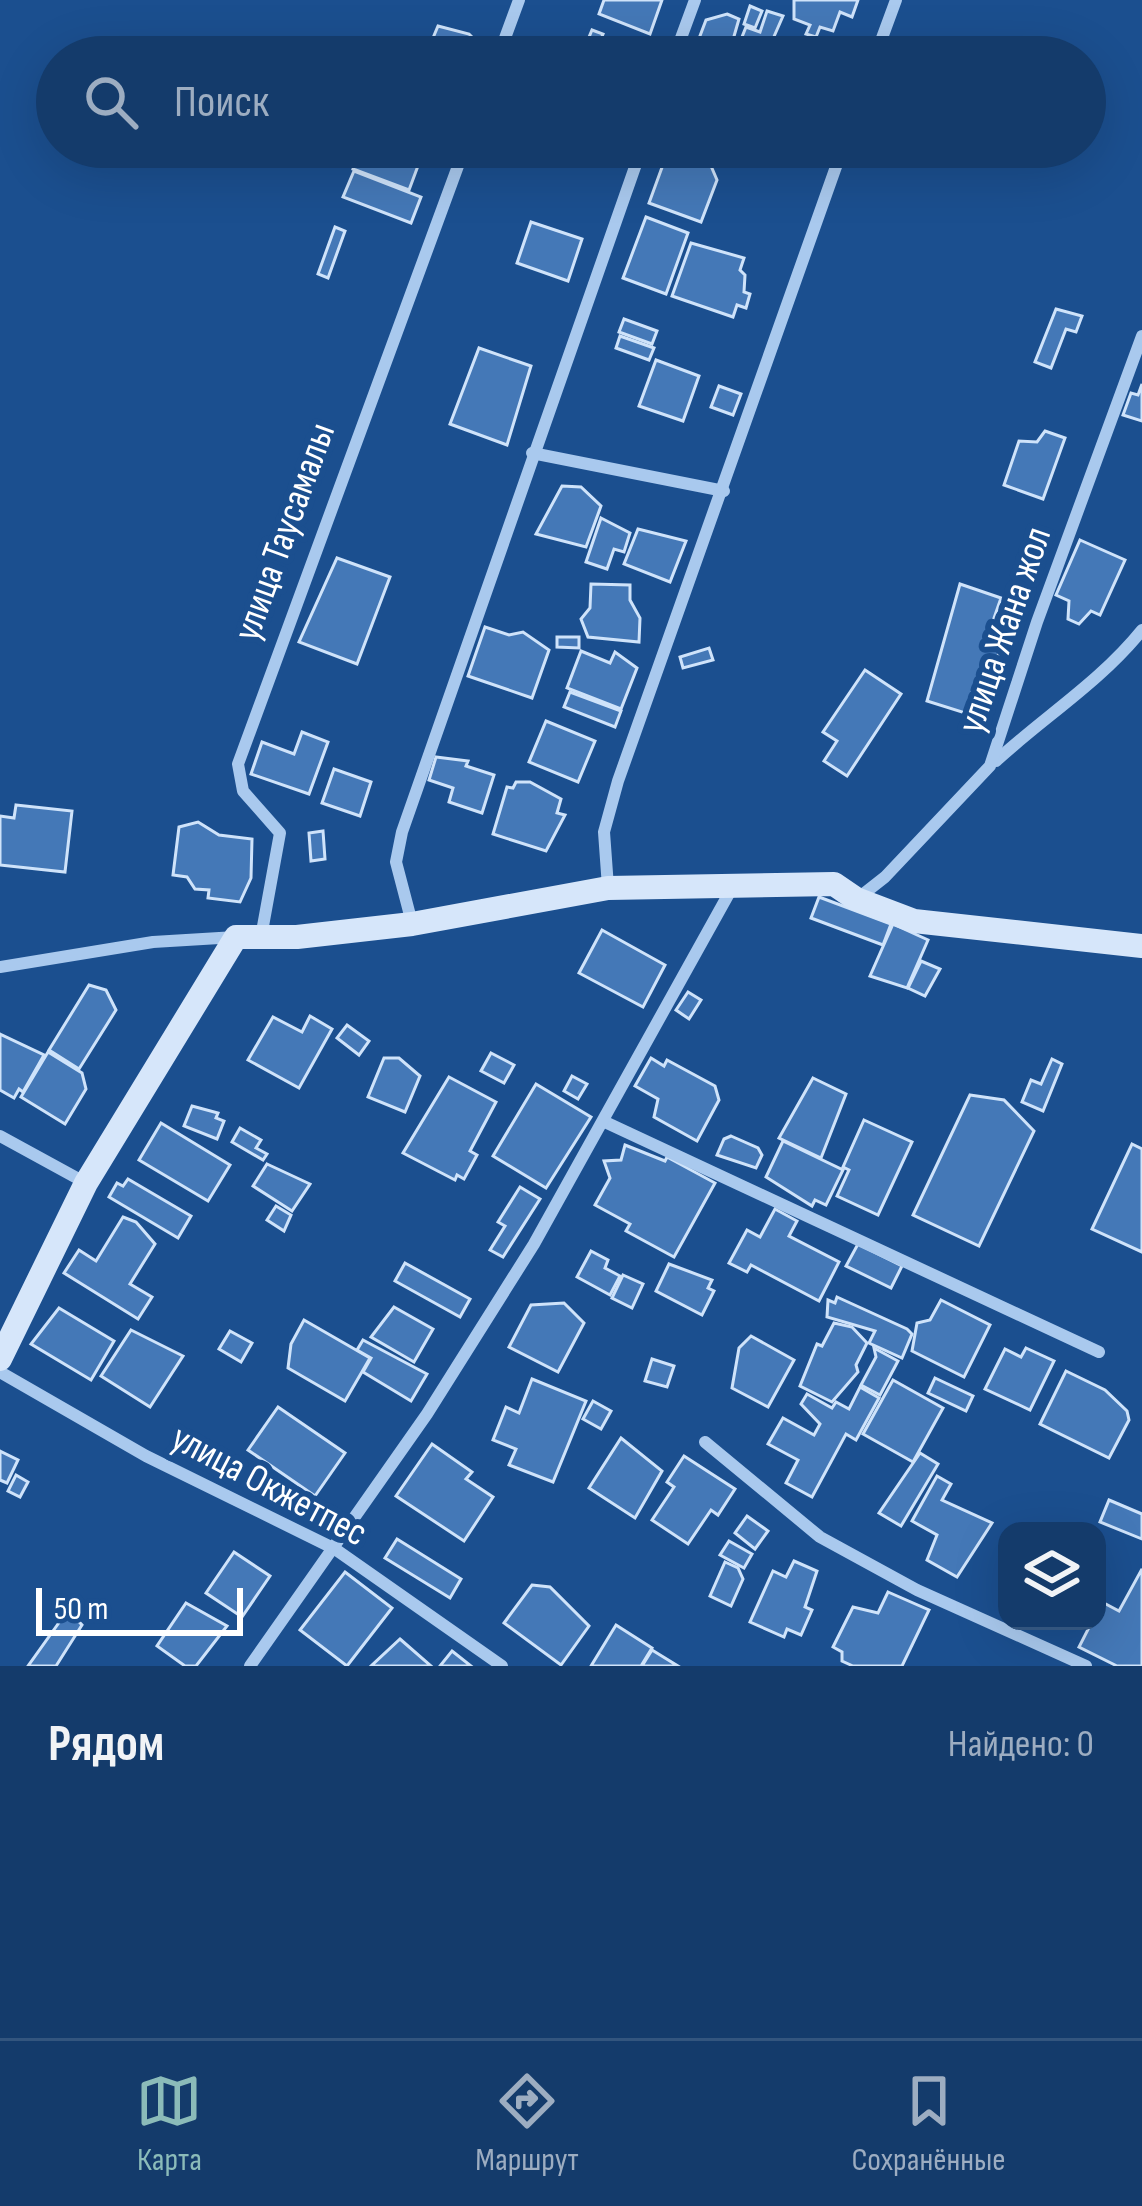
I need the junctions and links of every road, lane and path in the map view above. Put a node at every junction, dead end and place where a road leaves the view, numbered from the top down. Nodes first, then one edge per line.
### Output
1 (519, 0) edge
2 (694, 0) edge
3 (896, 0) edge
4 (506, 36) edge
5 (681, 36) edge
6 (883, 36) edge
7 (457, 168) edge
8 (634, 168) edge
9 (836, 168) edge
10 (1142, 336) edge
11 (532, 453) junction
12 (724, 491) junction
13 (1142, 630) edge
14 (990, 766) junction
15 (733, 887) junction
16 (608, 888) junction
17 (856, 899) junction
18 (412, 924) junction
19 (249, 937) junction
20 (1142, 946) edge
21 (0, 967) edge
22 (605, 1122) junction
23 (0, 1136) edge
24 (86, 1183) junction
25 (1099, 1352) dead end
26 (0, 1359) edge
27 (0, 1372) edge
28 (705, 1442) dead end
29 (335, 1549) junction
30 (250, 1666) edge
31 (502, 1666) edge
32 (1086, 1666) edge

1 - 4 street
2 - 5 street
3 - 6 street
7 - 19 street, улица Таусамалы
8 - 11 street
9 - 12 street
10 - 14 street, улица Жана жол
11 - 12 street
11 - 18 street
12 - 16 street
13 - 14 street
14 - 17 street, улица Жана жол
15 - 16 street
15 - 17 street
15 - 22 street
16 - 18 street
17 - 20 street
18 - 19 street
19 - 21 street
19 - 24 street, улица Таусамалы
22 - 25 street
22 - 29 street
23 - 24 street
24 - 26 street, улица Таусамалы
27 - 29 street, улица Окжетпес
28 - 32 street
29 - 30 street
29 - 31 street, улица Окжетпес

